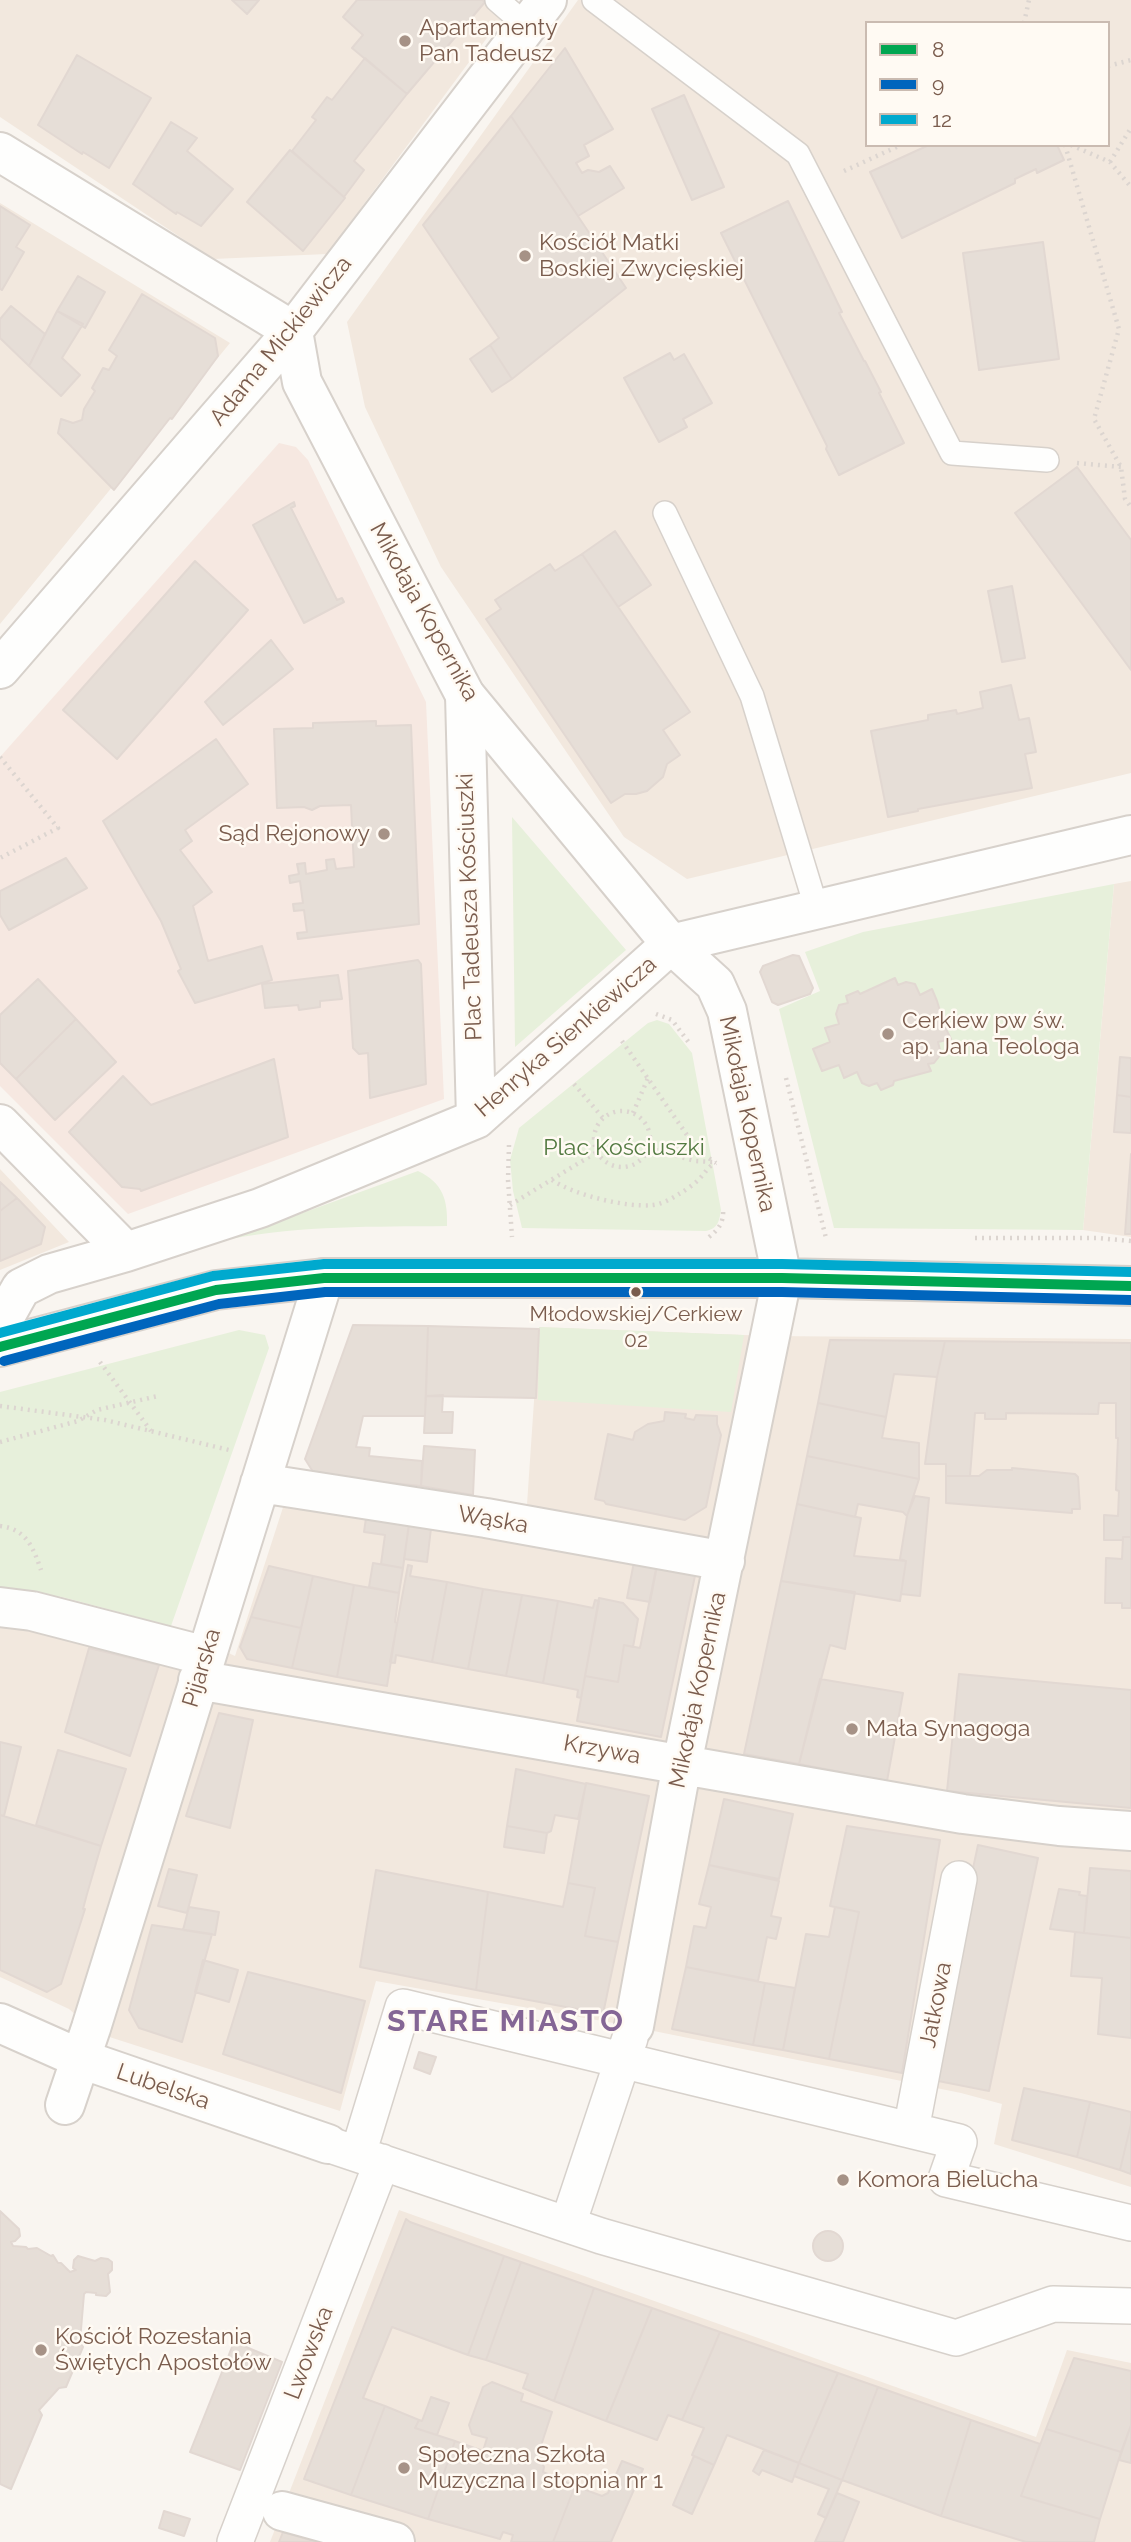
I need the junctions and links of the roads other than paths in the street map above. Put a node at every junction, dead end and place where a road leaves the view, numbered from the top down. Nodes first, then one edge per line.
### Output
1 (497, 0) edge
2 (594, 0) edge
3 (537, 13) edge
4 (0, 152) edge
5 (293, 331) junction
6 (1047, 460) road end
7 (664, 513) dead end
8 (0, 669) edge
9 (465, 695) junction
10 (1131, 835) edge
11 (817, 910) junction
12 (671, 944) junction
13 (476, 1119) junction
14 (0, 1124) edge
15 (126, 1252) junction
16 (324, 1278) junction
17 (782, 1278) junction
18 (1131, 1286) edge
19 (0, 1331) edge
20 (0, 1347) edge
21 (250, 1468) junction
22 (725, 1561) junction
23 (0, 1607) edge
24 (202, 1668) junction
25 (682, 1764) junction
26 (1131, 1830) edge
27 (959, 1879) dead end
28 (0, 2023) edge
29 (628, 2043) junction
30 (81, 2059) junction
31 (65, 2105) dead end
32 (911, 2130) junction
33 (356, 2154) junction
34 (1131, 2223) edge
35 (568, 2224) junction
36 (1131, 2306) edge
37 (267, 2506) junction
38 (235, 2542) edge
39 (395, 2542) edge

1 - 3 lane
2 - 6 lane
3 - 5 street, Adama Mickiewicza
4 - 5 street
5 - 8 street, Adama Mickiewicza
5 - 9 street, Mikołaja Kopernika
7 - 11 lane
9 - 12 street, Mikołaja Kopernika
9 - 13 street, Plac Tadeusza Kościuszki
10 - 11 street, Henryka Sienkiewicza
11 - 12 street, Henryka Sienkiewicza
12 - 13 street, Henryka Sienkiewicza
12 - 17 street, Mikołaja Kopernika
13 - 15 street, Henryka Sienkiewicza
14 - 15 street
15 - 19 street, Henryka Sienkiewicza
16 - 17 street
16 - 20 street
16 - 21 street, Pijarska
17 - 18 street
17 - 22 street, Mikołaja Kopernika
21 - 22 street, Wąska
21 - 24 street, Pijarska
22 - 25 street, Mikołaja Kopernika
23 - 24 street, Krzywa
24 - 25 street, Krzywa
24 - 30 street, Pijarska
25 - 26 street, Krzywa
25 - 29 street, Mikołaja Kopernika
27 - 32 street, Jatkowa
28 - 30 street, Lubelska
29 - 32 street
29 - 33 street, Lwowska
29 - 35 street, Mikołaja Kopernika
30 - 31 street, Pijarska
30 - 33 street, Lubelska
32 - 34 street
33 - 35 street
33 - 37 street, Lwowska
35 - 36 street
37 - 38 street, Lwowska
37 - 39 street

